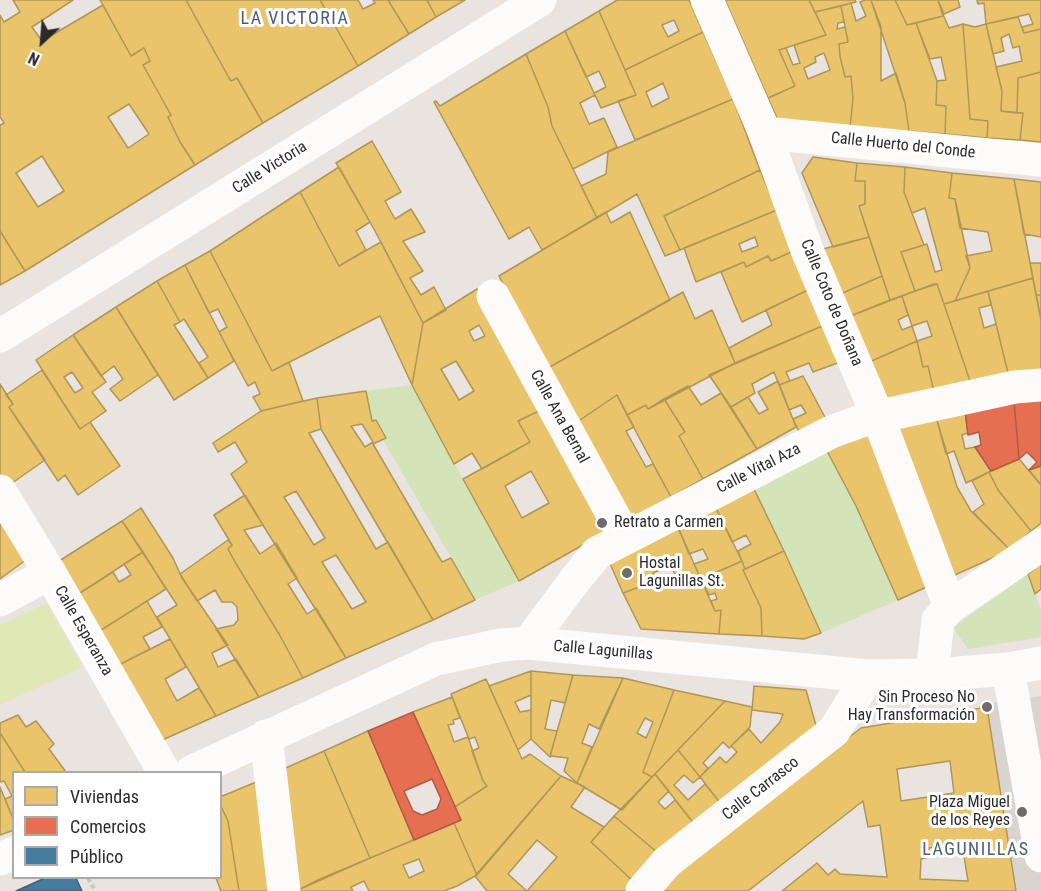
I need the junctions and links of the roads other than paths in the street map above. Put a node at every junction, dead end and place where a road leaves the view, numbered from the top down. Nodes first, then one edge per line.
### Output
1 (540, 0) edge
2 (707, 0) edge
3 (765, 133) junction
4 (1041, 160) edge
5 (493, 296) dead end
6 (0, 336) edge
7 (1041, 385) edge
8 (878, 417) junction
9 (0, 491) edge
10 (625, 537) junction
11 (1041, 545) edge
12 (50, 573) junction
13 (0, 600) edge
14 (950, 607) junction
15 (528, 644) junction
16 (1041, 663) edge
17 (1008, 669) junction
18 (932, 675) junction
19 (868, 676) junction
20 (266, 736) junction
21 (163, 771) edge
22 (192, 771) edge
23 (1041, 856) edge
24 (284, 891) edge
25 (642, 891) edge

1 - 6 street, Calle Victoria
2 - 3 street, Calle Coto de Doñana
3 - 4 street, Calle Huerto del Conde
3 - 8 street, Calle Coto de Doñana
5 - 10 street, Calle Ana Bernal
7 - 8 street, Calle Vital Aza
8 - 10 street, Calle Vital Aza
8 - 14 street, Calle Coto de Doñana
9 - 12 street, Calle Esperanza
10 - 15 street, Calle Vital Aza
11 - 14 street
12 - 13 street
12 - 21 street, Calle Esperanza
14 - 18 street
15 - 19 street, Calle Lagunillas
15 - 20 street, Calle Lagunillas
16 - 17 street, Calle Lagunillas
17 - 18 street, Calle Lagunillas
17 - 23 street
18 - 19 street, Calle Lagunillas
19 - 25 street, Calle Carrasco
20 - 22 street, Calle Lagunillas
20 - 24 street

